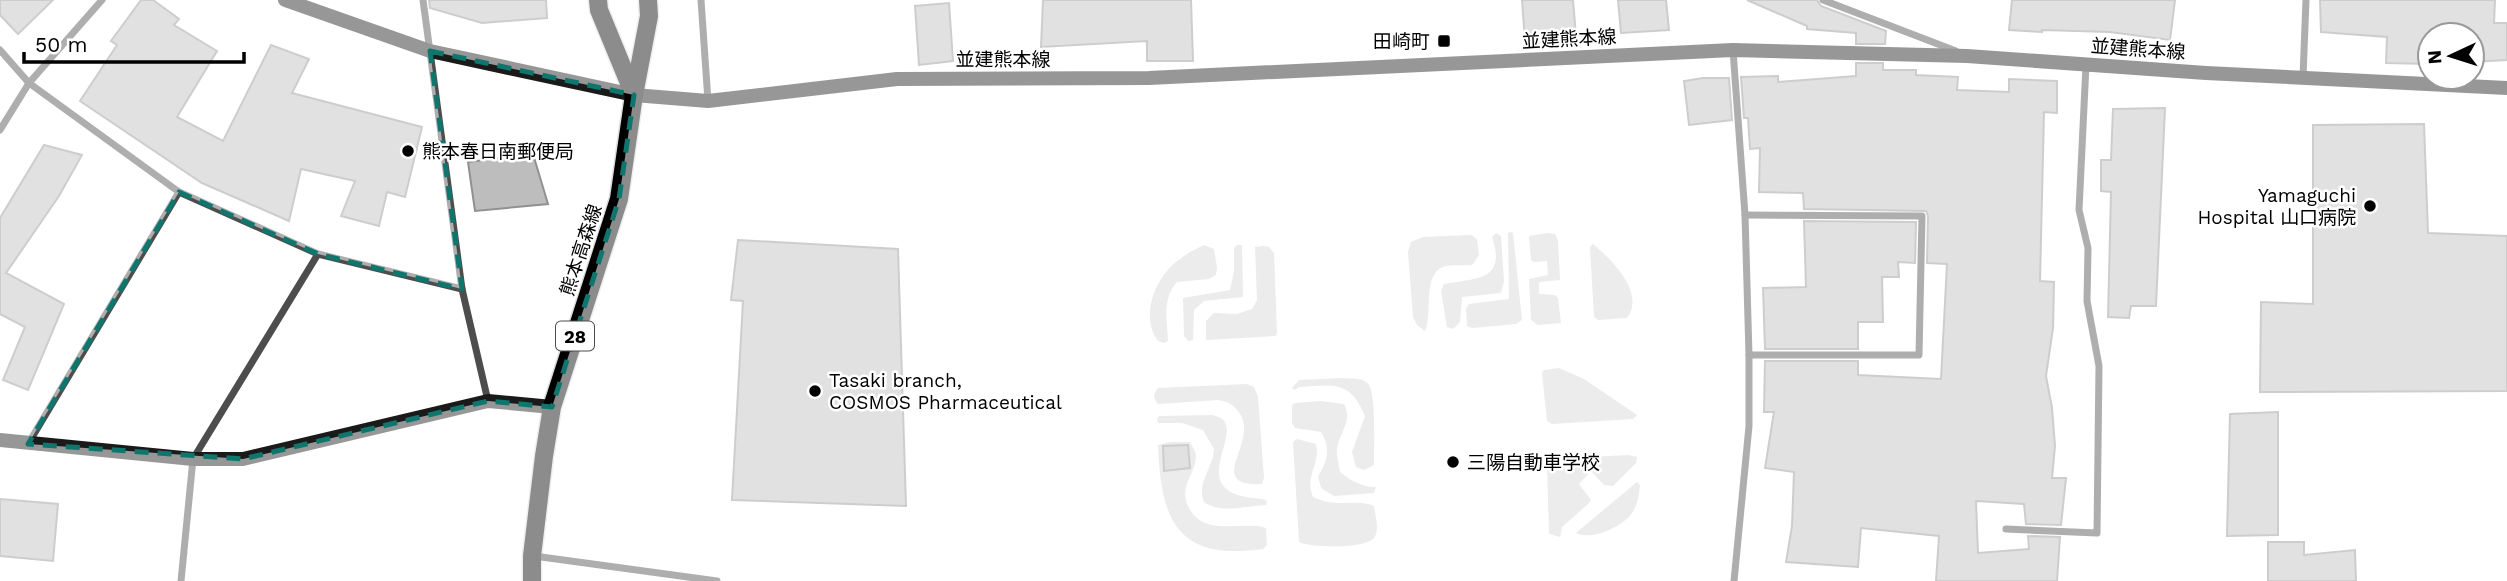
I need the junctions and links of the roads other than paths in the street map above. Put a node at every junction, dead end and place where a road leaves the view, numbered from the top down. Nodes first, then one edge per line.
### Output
1 (102, 0) edge
2 (285, 0) edge
3 (423, 0) edge
4 (598, 0) edge
5 (648, 0) edge
6 (701, 0) edge
7 (1823, 0) edge
8 (2306, 0) edge
9 (0, 50) edge
10 (1733, 50) junction
11 (430, 51) junction
12 (1967, 55) junction
13 (2086, 64) junction
14 (2303, 78) junction
15 (29, 83) junction
16 (2507, 88) edge
17 (634, 95) junction
18 (709, 101) junction
19 (0, 130) edge
20 (179, 192) junction
21 (1745, 215) junction
22 (318, 254) junction
23 (462, 289) junction
24 (1749, 355) junction
25 (488, 401) junction
26 (552, 407) junction
27 (0, 440) edge
28 (28, 444) junction
29 (193, 459) junction
30 (2006, 528) dead end
31 (533, 556) junction
32 (181, 581) edge
33 (532, 581) edge
34 (717, 581) edge
35 (1734, 581) edge

1 - 15 street
2 - 11 main road, 並建熊本線
3 - 11 street
4 - 17 main road
5 - 17 main road, 熊本高森線 / 28
6 - 18 street
7 - 12 street
8 - 14 street
9 - 15 street
10 - 12 main road, 並建熊本線
10 - 18 main road, 並建熊本線
10 - 21 street
11 - 17 main road, 並建熊本線
11 - 23 street
12 - 13 main road, 並建熊本線
13 - 14 main road, 並建熊本線
13 - 30 street
14 - 16 main road, 並建熊本線
15 - 19 street
15 - 20 street
17 - 18 main road, 並建熊本線
17 - 26 main road, 熊本高森線 / 28
20 - 22 street
20 - 28 street
21 - 24 street
21 - 24 street
22 - 23 street
22 - 29 street
23 - 25 street
24 - 35 street
25 - 26 main road
25 - 29 main road
26 - 31 main road, 熊本高森線 / 28
27 - 28 main road
28 - 29 main road
29 - 32 street
31 - 33 main road, 熊本高森線 / 28
31 - 34 street

